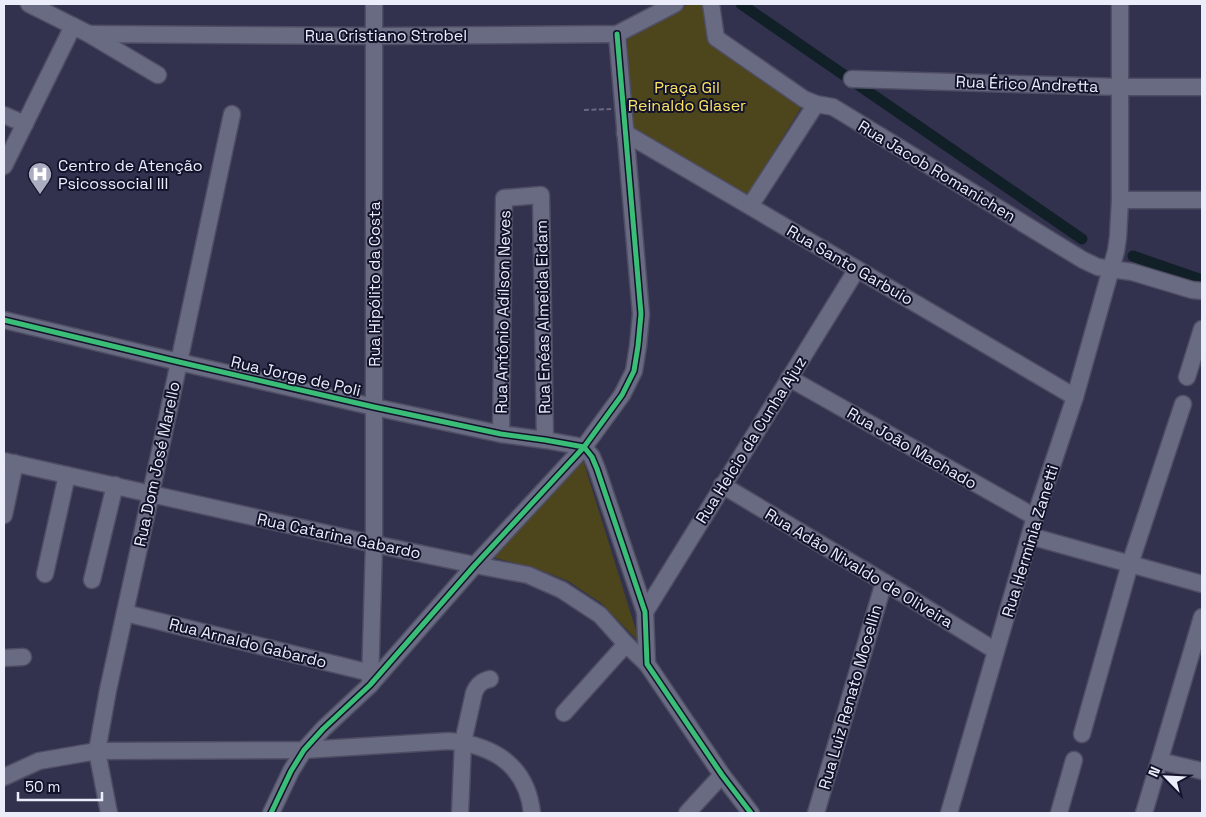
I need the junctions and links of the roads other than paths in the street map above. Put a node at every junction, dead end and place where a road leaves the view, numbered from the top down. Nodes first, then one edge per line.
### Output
1 (29, 4) edge
2 (374, 4) edge
3 (675, 4) edge
4 (711, 4) edge
5 (1120, 4) edge
6 (73, 26) junction
7 (89, 34) junction
8 (617, 34) junction
9 (374, 36) junction
10 (158, 75) dead end
11 (852, 79) dead end
12 (1120, 86) junction
13 (1202, 87) edge
14 (816, 104) junction
15 (4, 114) edge
16 (232, 114) dead end
17 (25, 124) junction
18 (625, 133) junction
19 (4, 166) edge
20 (541, 195) joint
21 (1120, 200) junction
22 (1202, 200) edge
23 (750, 206) junction
24 (856, 268) junction
25 (1112, 268) junction
26 (1202, 291) edge
27 (4, 320) edge
28 (1202, 329) edge
29 (179, 362) junction
30 (1187, 377) dead end
31 (789, 378) junction
32 (1075, 397) junction
33 (1183, 404) dead end
34 (374, 407) junction
35 (502, 434) junction
36 (545, 440) junction
37 (584, 447) junction
38 (9, 462) edge
39 (67, 475) junction
40 (115, 485) junction
41 (722, 485) junction
42 (152, 493) junction
43 (4, 516) edge
44 (1035, 517) junction
45 (1030, 536) junction
46 (374, 544) junction
47 (1130, 564) junction
48 (475, 565) junction
49 (45, 574) dead end
50 (92, 580) dead end
51 (884, 582) junction
52 (1202, 584) edge
53 (645, 612) junction
54 (124, 614) junction
55 (1202, 617) edge
56 (626, 644) junction
57 (996, 651) junction
58 (23, 657) dead end
59 (4, 658) edge
60 (647, 664) junction
61 (490, 678) dead end
62 (371, 679) junction
63 (564, 713) dead end
64 (1082, 734) dead end
65 (462, 742) junction
66 (304, 750) junction
67 (96, 751) junction
68 (1074, 760) dead end
69 (1160, 761) junction
70 (1202, 771) edge
71 (722, 775) junction
72 (4, 777) edge
73 (109, 813) edge
74 (271, 813) edge
75 (460, 813) edge
76 (532, 813) edge
77 (687, 813) edge
78 (751, 813) edge
79 (816, 813) edge
80 (948, 813) edge
81 (1059, 813) edge
82 (1144, 813) edge

1 - 6 street
2 - 9 street, Rua Hipólito da Costa
3 - 8 street, Rua Cristiano Strobel
4 - 14 street, Rua Jacob Romanichen
5 - 12 street, Rua Herminia Zanetti
6 - 7 street
6 - 17 street
7 - 9 street, Rua Cristiano Strobel
7 - 10 street
8 - 9 street, Rua Cristiano Strobel
8 - 18 street
9 - 34 street, Rua Hipólito da Costa
11 - 12 street, Rua Érico Andretta
12 - 13 street, Rua Érico Andretta
12 - 21 street, Rua Herminia Zanetti
14 - 23 street
14 - 25 street, Rua Jacob Romanichen
15 - 17 street
16 - 29 street, Rua Dom José Marello
17 - 19 street
18 - 23 street, Rua Santo Garbuio
18 - 37 street
20 - 35 street, Rua Antônio Adílson Neves
20 - 36 street, Rua Enéas Almeida Eidam
21 - 22 street
21 - 25 street, Rua Herminia Zanetti
23 - 24 street, Rua Santo Garbuio
24 - 31 street, Rua Helcio da Cunha Ajuz
24 - 32 street, Rua Santo Garbuio
25 - 26 street, Rua Jacob Romanichen
25 - 32 street, Rua Herminia Zanetti
27 - 29 street, Rua Jorge de Poli
28 - 30 street
29 - 34 street, Rua Jorge de Poli
29 - 42 street, Rua Dom José Marello
31 - 41 street, Rua Helcio da Cunha Ajuz
31 - 44 street, Rua João Machado
32 - 44 street, Rua Herminia Zanetti
33 - 47 street
34 - 35 street, Rua Jorge de Poli
34 - 46 street, Rua Hipólito da Costa
35 - 36 street, Rua Jorge de Poli
36 - 37 street, Rua Jorge de Poli
37 - 48 street
37 - 53 street
38 - 39 street, Rua Catarina Gabardo
38 - 43 street
39 - 40 street, Rua Catarina Gabardo
39 - 49 street
40 - 42 street, Rua Catarina Gabardo
40 - 50 street
41 - 51 street, Rua Adão Nivaldo de Oliveira
41 - 53 street, Rua Helcio da Cunha Ajuz
42 - 46 street, Rua Catarina Gabardo
42 - 54 street, Rua Dom José Marello
44 - 45 street, Rua Herminia Zanetti
45 - 47 street
45 - 57 street, Rua Herminia Zanetti
46 - 48 street, Rua Catarina Gabardo
46 - 62 street, Rua Hipólito da Costa
47 - 52 street
47 - 64 street
48 - 56 street, Rua Catarina Gabardo
48 - 62 street
51 - 57 street, Rua Adão Nivaldo de Oliveira
51 - 79 street, Rua Luiz Renato Mocellin
53 - 60 street
54 - 62 street, Rua Arnaldo Gabardo
54 - 67 street, Rua Dom José Marello
55 - 69 street
56 - 60 street, Rua Catarina Gabardo
56 - 63 street
57 - 80 street, Rua Herminia Zanetti
58 - 59 street
60 - 71 street, Rua Catarina Gabardo
61 - 65 street
62 - 66 street
65 - 66 street
65 - 75 street
65 - 76 street
66 - 67 street
66 - 74 street
67 - 72 street
67 - 73 street, Rua Dom José Marello
68 - 81 street
69 - 70 street
69 - 82 street
71 - 77 street
71 - 78 street, Rua Catarina Gabardo

